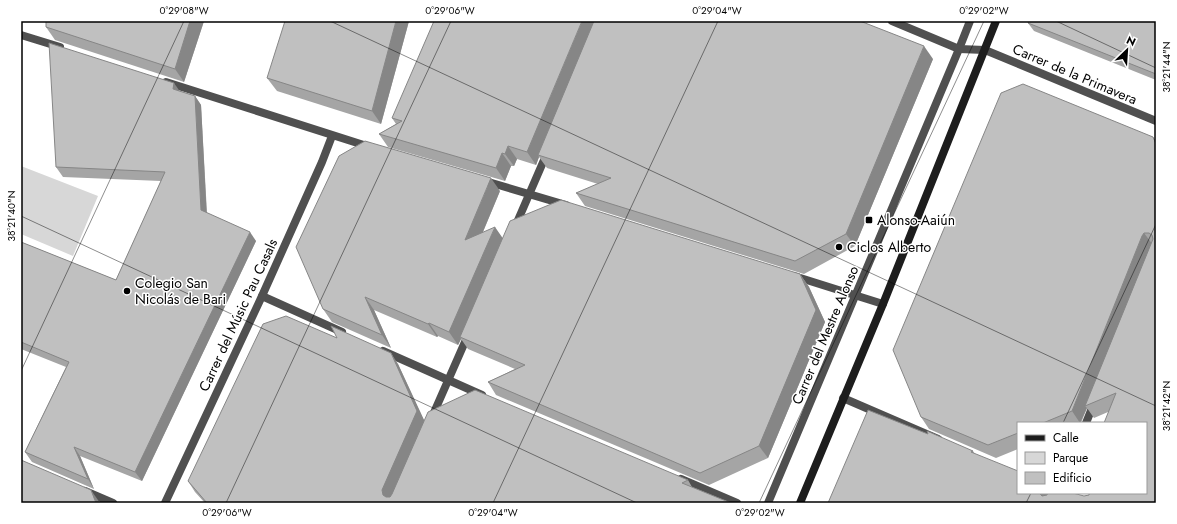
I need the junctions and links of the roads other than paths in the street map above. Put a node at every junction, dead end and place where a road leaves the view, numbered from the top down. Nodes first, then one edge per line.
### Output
1 (892, 21) edge
2 (970, 21) edge
3 (996, 21) edge
4 (21, 35) edge
5 (66, 49) edge
6 (959, 49) junction
7 (985, 50) junction
8 (157, 79) edge
9 (1156, 121) edge
10 (332, 136) junction
11 (551, 143) edge
12 (377, 149) edge
13 (476, 178) edge
14 (530, 194) junction
15 (575, 208) edge
16 (511, 237) edge
17 (788, 274) edge
18 (856, 295) junction
19 (262, 296) junction
20 (883, 304) junction
21 (470, 330) edge
22 (348, 335) edge
23 (377, 348) edge
24 (448, 380) junction
25 (1097, 394) edge
26 (843, 398) junction
27 (492, 399) edge
28 (1086, 422) edge
29 (430, 424) edge
30 (945, 442) edge
31 (672, 475) edge
32 (78, 488) edge
33 (113, 503) edge
34 (165, 503) edge
35 (737, 503) edge
36 (768, 503) edge
37 (800, 503) edge

1 - 6 street
2 - 6 street, Carrer del Mestre Alonso
3 - 7 main road
4 - 5 street
6 - 7 street
6 - 18 street, Carrer del Mestre Alonso
7 - 9 street, Carrer de la Primavera
7 - 20 main road
8 - 10 street
10 - 12 street
10 - 19 street, Carrer del Músic Pau Casals
11 - 14 street
13 - 14 street
14 - 15 street
14 - 16 street
17 - 18 street
18 - 20 street
18 - 36 street, Carrer del Mestre Alonso
19 - 22 street
19 - 34 street, Carrer del Músic Pau Casals
20 - 26 main road
21 - 24 street
23 - 24 street
24 - 27 street
24 - 29 street
25 - 28 street
26 - 30 street
26 - 37 main road
31 - 35 street
32 - 33 street

